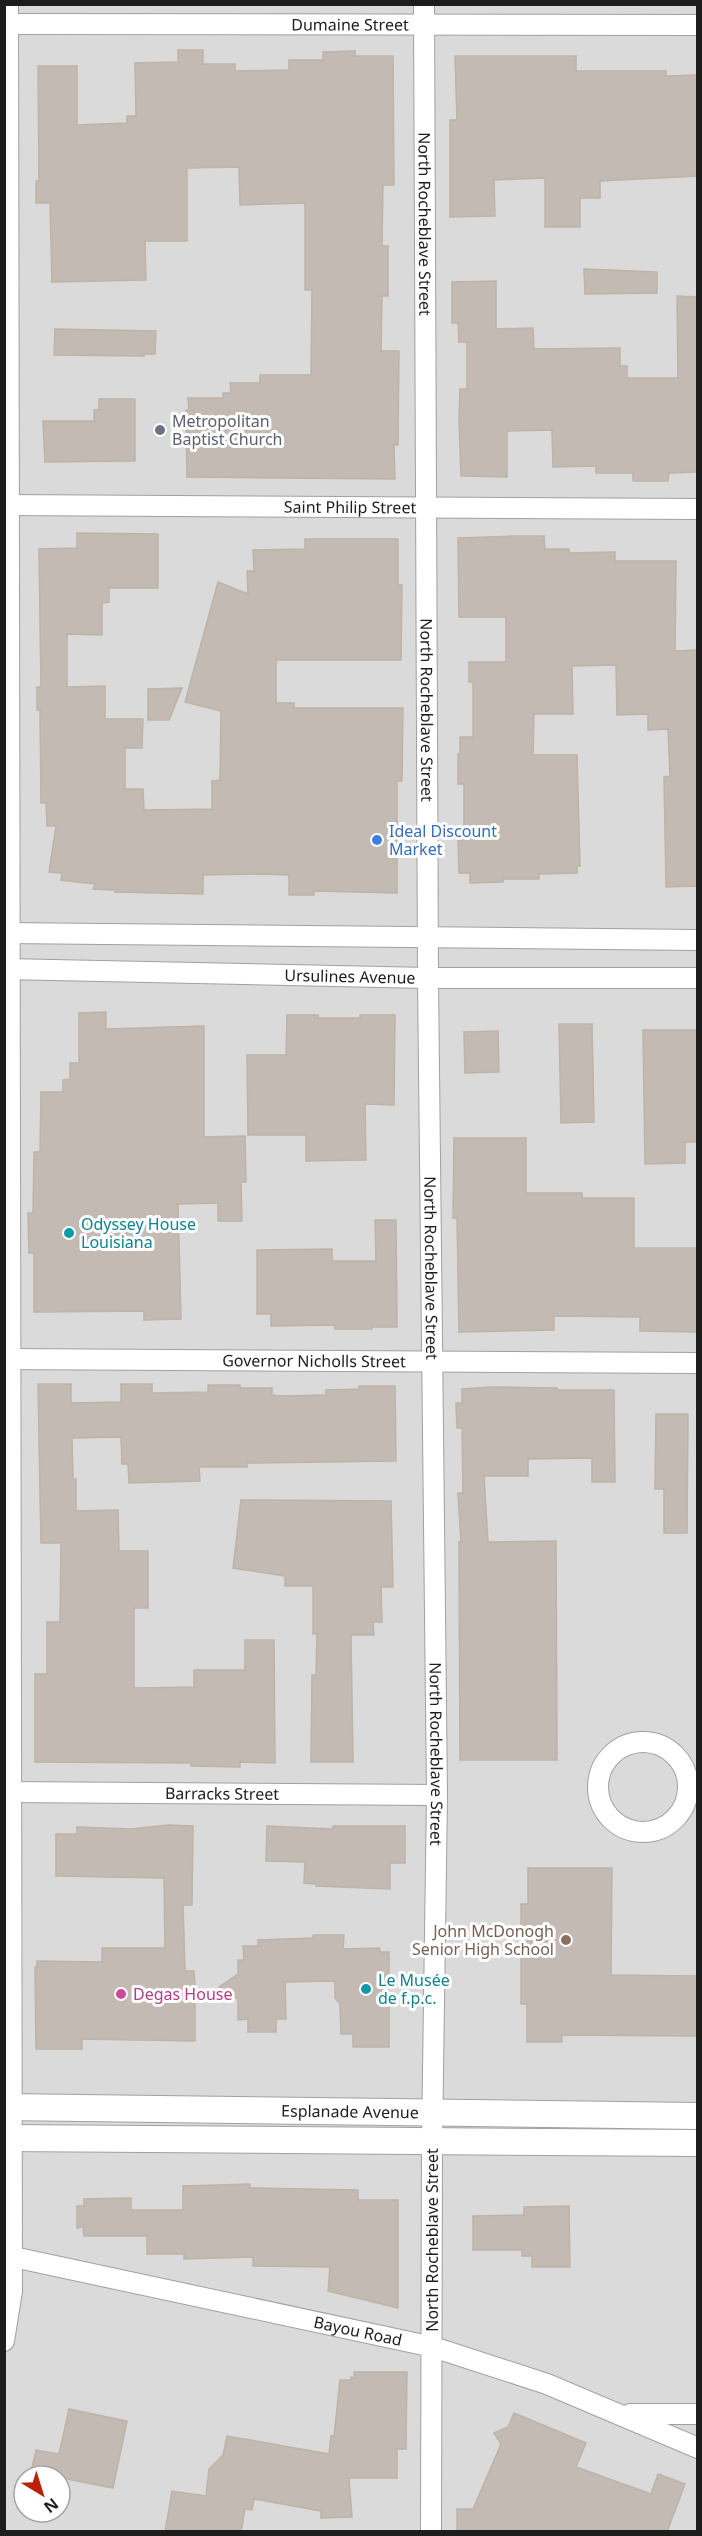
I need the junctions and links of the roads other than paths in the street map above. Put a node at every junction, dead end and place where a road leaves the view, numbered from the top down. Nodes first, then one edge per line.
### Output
1 (424, 4) edge
2 (7, 18) edge
3 (424, 25) junction
4 (698, 25) edge
5 (7, 505) edge
6 (426, 508) junction
7 (698, 509) edge
8 (7, 933) edge
9 (428, 938) junction
10 (698, 940) edge
11 (7, 969) edge
12 (428, 978) junction
13 (698, 978) edge
14 (7, 1359) edge
15 (431, 1362) junction
16 (698, 1364) edge
17 (8, 1792) edge
18 (693, 1794) edge
19 (437, 1795) junction
20 (8, 2107) edge
21 (433, 2112) junction
22 (698, 2116) edge
23 (8, 2138) edge
24 (432, 2141) junction
25 (698, 2143) edge
26 (8, 2256) edge
27 (4, 2342) edge
28 (432, 2347) junction
29 (698, 2414) edge
30 (622, 2415) junction
31 (698, 2448) edge
32 (431, 2532) edge

1 - 3 street, North Rocheblave Street
2 - 3 street, Dumaine Street
2 - 5 street
3 - 4 street, Dumaine Street
3 - 6 street, North Rocheblave Street
5 - 6 street, Saint Philip Street
5 - 8 street
6 - 7 street, Saint Philip Street
6 - 9 street, North Rocheblave Street
8 - 9 street
8 - 11 street
9 - 10 street
9 - 12 street, North Rocheblave Street
11 - 12 street, Ursulines Avenue
11 - 14 street
12 - 13 street, Ursulines Avenue
12 - 15 street, North Rocheblave Street
14 - 15 street, Governor Nicholls Street
14 - 17 street
15 - 16 street, Governor Nicholls Street
15 - 19 street, North Rocheblave Street
17 - 19 street, Barracks Street
17 - 20 street
18 - 18 street
19 - 21 street, North Rocheblave Street
20 - 21 street, Esplanade Avenue
20 - 23 street
21 - 22 street, Esplanade Avenue
21 - 24 street, North Rocheblave Street
23 - 24 street, Esplanade Avenue
23 - 26 street
24 - 25 street, Esplanade Avenue
24 - 28 street, North Rocheblave Street
26 - 27 street
26 - 28 street, Bayou Road
28 - 30 street, Bayou Road
28 - 32 street, North Rocheblave Street
29 - 30 street
30 - 31 street, Bayou Road

